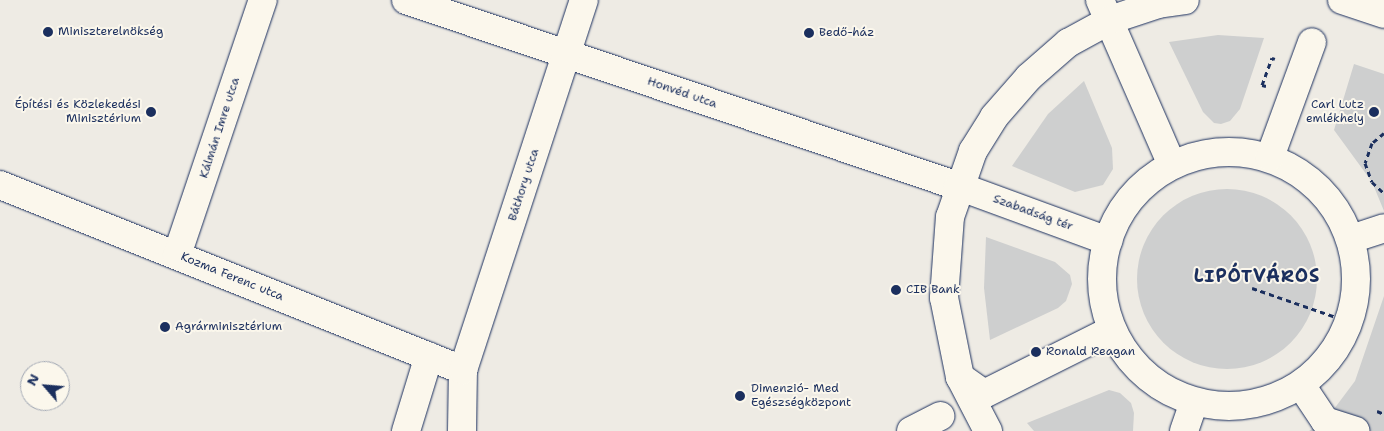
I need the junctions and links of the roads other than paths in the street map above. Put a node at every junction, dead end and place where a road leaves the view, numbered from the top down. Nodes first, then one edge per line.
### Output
1 (263, 0) edge
2 (406, 0) edge
3 (584, 0) edge
4 (1185, 0) edge
5 (1342, 0) edge
6 (1105, 10) edge
7 (1384, 14) edge
8 (1312, 42) dead end
9 (566, 54) junction
10 (1270, 157) junction
11 (1172, 165) junction
12 (0, 185) edge
13 (958, 186) junction
14 (1384, 228) edge
15 (1351, 239) junction
16 (1108, 241) junction
17 (177, 256) junction
18 (1112, 330) junction
19 (429, 356) junction
20 (463, 370) junction
21 (960, 377) junction
22 (1300, 385) junction
23 (984, 394) junction
24 (1194, 402) junction
25 (940, 416) dead end
26 (406, 431) edge
27 (462, 431) edge
28 (911, 431) edge
29 (990, 431) edge
30 (1184, 431) edge
31 (1355, 431) edge

1 - 17 street, Kálmán Imre utca
2 - 9 street, Honvéd utca
3 - 9 street, Báthory utca
4 - 6 street
5 - 7 street
6 - 11 street
6 - 13 street
8 - 10 street
9 - 13 street, Honvéd utca
9 - 20 street, Báthory utca
10 - 11 street
10 - 15 street
11 - 16 street
12 - 17 street, Kozma Ferenc utca
13 - 16 street, Szabadság tér
13 - 21 street
14 - 15 street
15 - 22 street
16 - 18 street
17 - 19 street, Kozma Ferenc utca
18 - 23 street
18 - 24 street
19 - 20 street, Kozma Ferenc utca
19 - 26 street
20 - 27 street, Báthory utca
21 - 23 street
21 - 29 street
22 - 24 street
22 - 31 street
23 - 29 street
24 - 30 street
25 - 28 street

